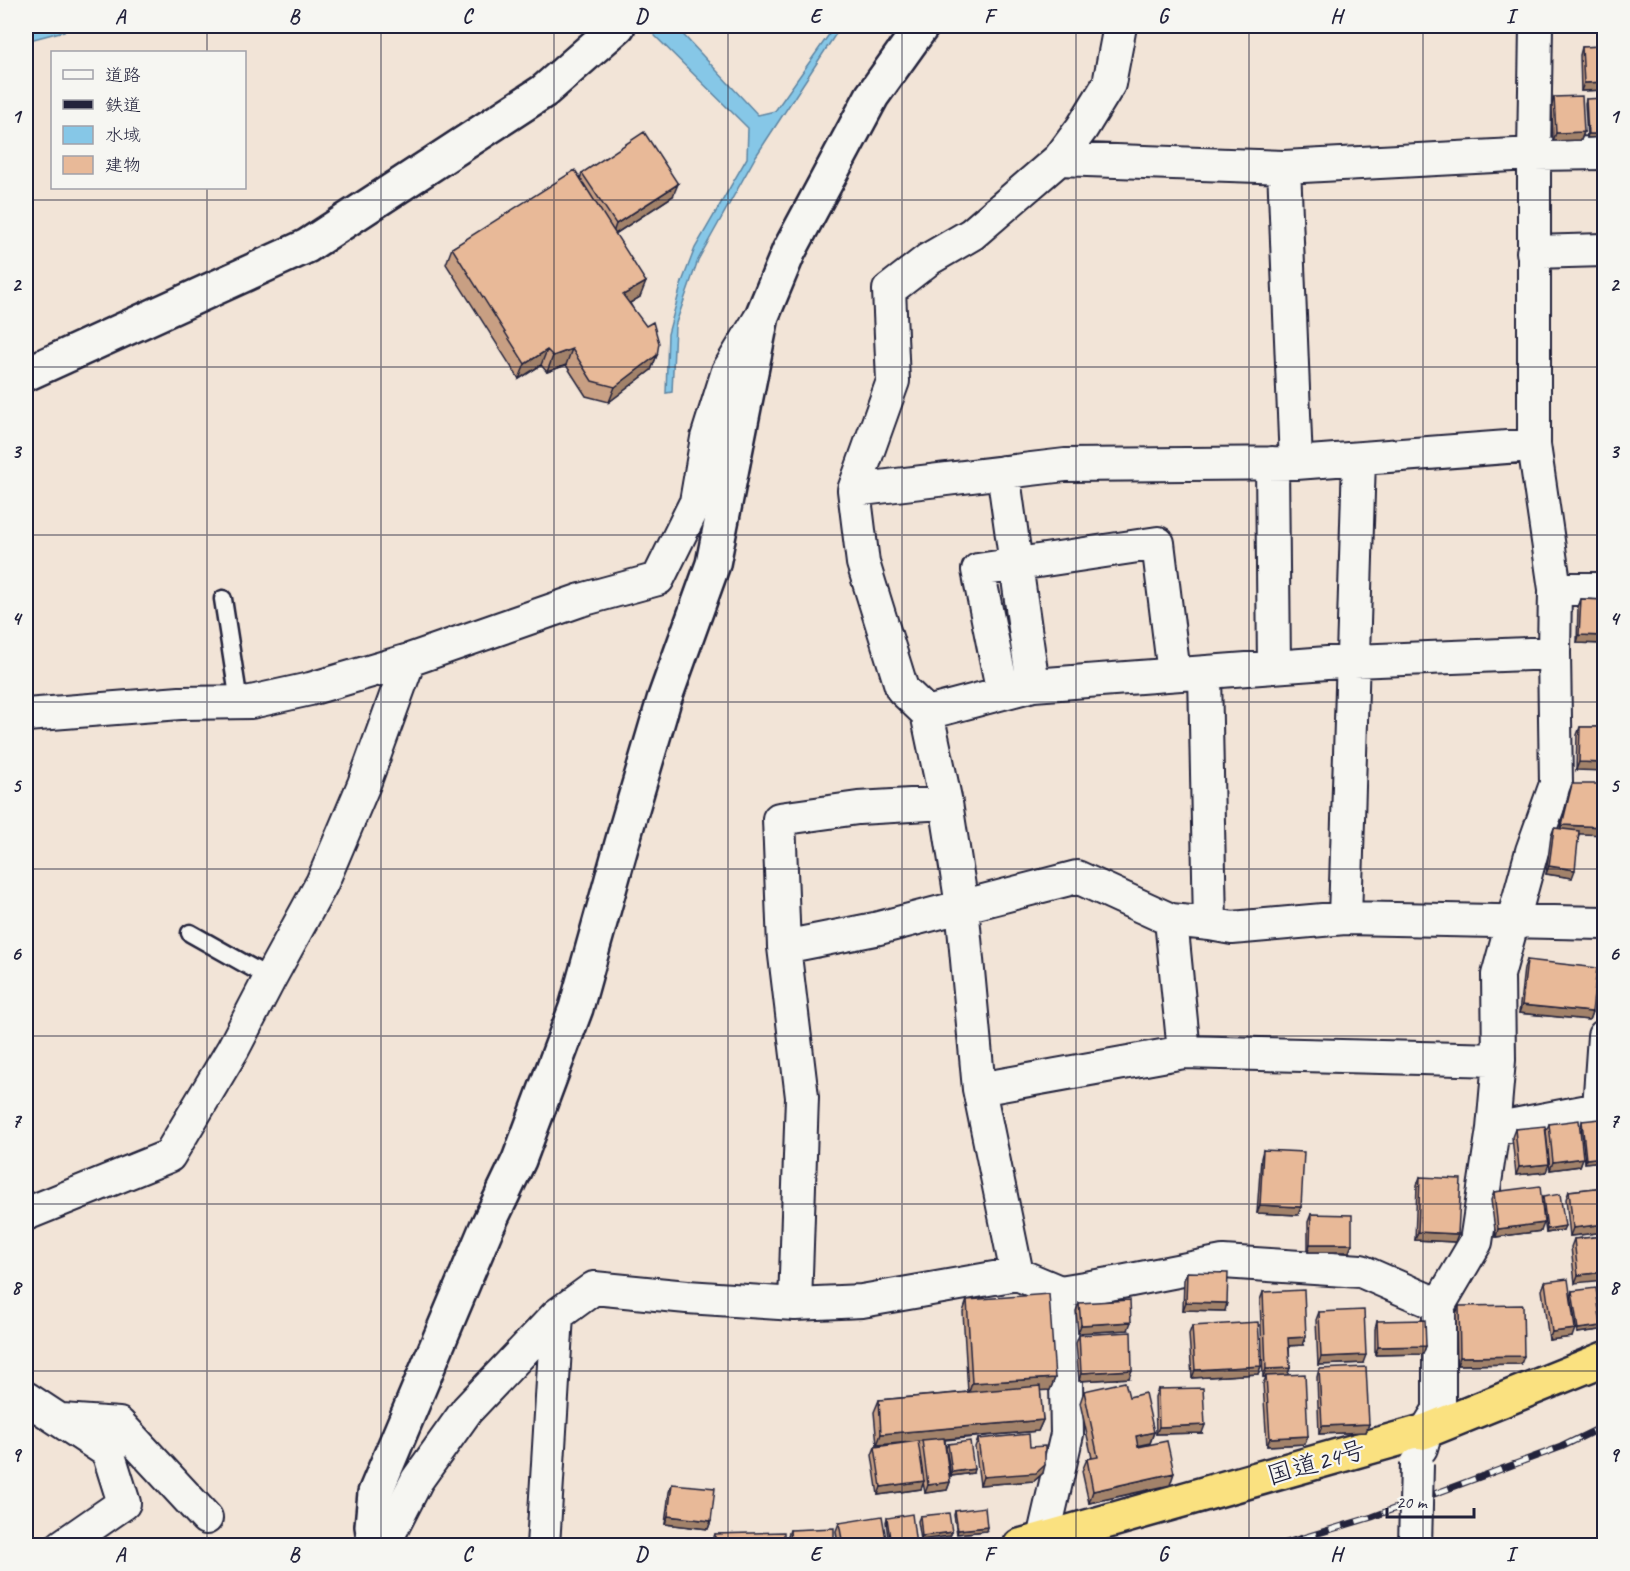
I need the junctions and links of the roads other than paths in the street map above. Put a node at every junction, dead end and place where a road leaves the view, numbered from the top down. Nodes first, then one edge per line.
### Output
1 (618, 26) edge
2 (922, 26) edge
3 (1120, 26) edge
4 (1536, 26) edge
5 (1605, 153) edge
6 (1534, 154) junction
7 (1059, 159) junction
8 (1284, 167) junction
9 (1605, 250) edge
10 (1533, 252) junction
11 (762, 316) junction
12 (26, 374) edge
13 (1534, 445) junction
14 (1359, 459) junction
15 (1284, 463) junction
16 (1003, 472) junction
17 (854, 490) junction
18 (1016, 564) junction
19 (1555, 589) junction
20 (1605, 589) edge
21 (224, 599) dead end
22 (1554, 653) junction
23 (409, 660) junction
24 (1354, 661) junction
25 (1274, 667) junction
26 (1204, 673) junction
27 (1174, 674) junction
28 (1033, 685) junction
29 (1003, 693) junction
30 (239, 702) junction
31 (927, 713) junction
32 (26, 714) edge
33 (946, 803) junction
34 (962, 906) junction
35 (1345, 918) junction
36 (1171, 920) junction
37 (1512, 921) junction
38 (1605, 923) edge
39 (1210, 924) junction
40 (190, 933) dead end
41 (784, 947) junction
42 (270, 978) junction
43 (1605, 1036) edge
44 (1184, 1052) junction
45 (1499, 1060) junction
46 (979, 1089) junction
47 (1602, 1108) edge
48 (1493, 1129) junction
49 (26, 1214) edge
50 (1017, 1275) junction
51 (1059, 1292) junction
52 (795, 1304) junction
53 (1439, 1305) junction
54 (557, 1315) junction
55 (1605, 1359) edge
56 (26, 1398) edge
57 (57, 1419) junction
58 (1426, 1431) junction
59 (206, 1518) dead end
60 (1036, 1543) edge
61 (62, 1545) edge
62 (375, 1545) edge
63 (383, 1545) edge
64 (543, 1545) edge
65 (1415, 1545) edge

1 - 12 street
2 - 11 street
3 - 7 street
4 - 6 street
5 - 6 street
6 - 8 street
6 - 10 street
7 - 8 street
7 - 17 street
8 - 15 street
9 - 10 street
10 - 13 street
11 - 23 street
11 - 62 street
13 - 14 street
13 - 19 street
14 - 15 street
14 - 24 street
15 - 16 street
15 - 25 street
16 - 17 street
16 - 18 street
17 - 31 street
18 - 27 street
18 - 28 street
18 - 29 street
19 - 20 street
19 - 22 street
21 - 30 lane
22 - 24 street
22 - 37 street
23 - 30 street
23 - 42 street
24 - 25 street
24 - 35 street
25 - 26 street
26 - 27 street
26 - 39 street
27 - 28 street
28 - 29 street
29 - 31 street
30 - 32 street
31 - 33 street
33 - 34 street
33 - 41 street
34 - 36 street
34 - 41 street
34 - 46 street
35 - 37 street
35 - 39 street
36 - 39 street
36 - 44 street
37 - 38 street
37 - 45 street
40 - 42 lane
41 - 52 street
42 - 49 street
43 - 47 street
44 - 45 street
44 - 46 street
45 - 48 street
46 - 50 street
47 - 48 street
48 - 53 street
50 - 51 street
50 - 52 street
51 - 53 street
51 - 60 street
52 - 54 street
53 - 58 street
54 - 63 street
54 - 64 street
55 - 58 highway, 国道24号
56 - 57 street
57 - 59 street
57 - 61 street
58 - 60 highway, 国道24号
58 - 65 street, bridge

